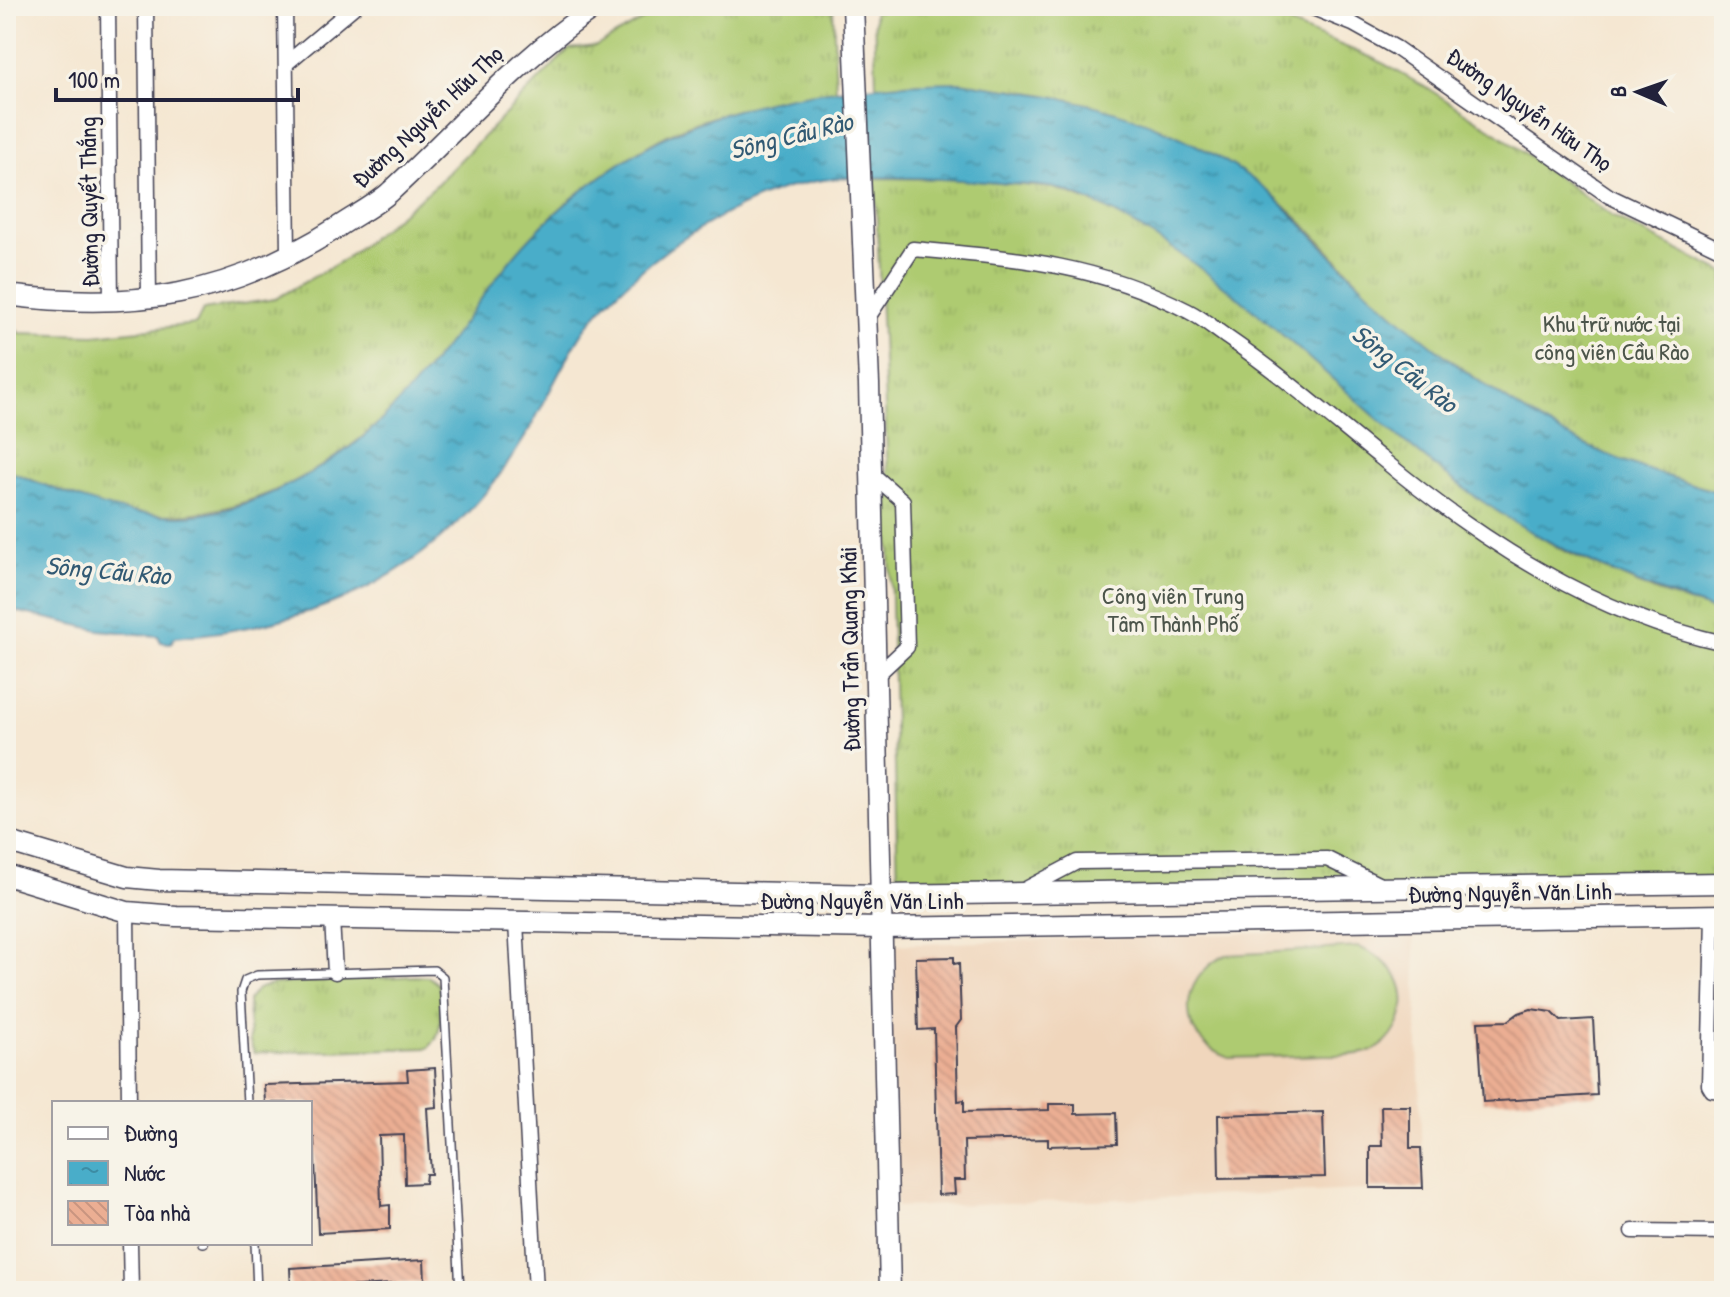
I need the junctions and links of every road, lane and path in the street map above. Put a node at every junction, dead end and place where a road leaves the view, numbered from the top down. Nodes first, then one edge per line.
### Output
1 (108, 6) edge
2 (146, 6) edge
3 (285, 6) edge
4 (355, 6) edge
5 (597, 6) edge
6 (853, 6) edge
7 (1308, 6) edge
8 (574, 13) edge
9 (287, 63) junction
10 (1724, 251) edge
11 (288, 254) junction
12 (6, 295) edge
13 (149, 299) junction
14 (111, 302) junction
15 (867, 319) junction
16 (871, 473) junction
17 (1724, 643) edge
18 (876, 676) junction
19 (6, 841) edge
20 (6, 875) edge
21 (1724, 883) edge
22 (1384, 887) junction
23 (1017, 893) junction
24 (881, 895) junction
25 (127, 912) junction
26 (1719, 915) edge
27 (332, 919) junction
28 (516, 922) junction
29 (881, 928) junction
30 (335, 972) junction
31 (1724, 1091) edge
32 (129, 1101) edge
33 (247, 1101) edge
34 (1633, 1231) dead end
35 (1724, 1232) edge
36 (130, 1245) edge
37 (255, 1245) edge
38 (131, 1291) edge
39 (257, 1291) edge
40 (460, 1291) edge
41 (536, 1291) edge
42 (890, 1291) edge

1 - 14 street, Đường Quyết Thắng
2 - 13 street
3 - 9 street
4 - 9 street
5 - 8 street, Đường Nguyễn Hữu Thọ
6 - 15 street, Đường Trần Quang Khải
7 - 10 street, Đường Nguyễn Hữu Thọ
8 - 11 street, Đường Nguyễn Hữu Thọ
9 - 11 street
11 - 13 street, Đường Nguyễn Hữu Thọ
12 - 14 street, Đường Nguyễn Hữu Thọ
13 - 14 street, Đường Nguyễn Hữu Thọ
15 - 16 street, Đường Trần Quang Khải
15 - 17 street
16 - 18 street, Đường Trần Quang Khải
16 - 18 street
18 - 24 street, Đường Trần Quang Khải
19 - 24 street, Đường Nguyễn Văn Linh
20 - 25 street, Đường Nguyễn Văn Linh
21 - 22 street, Đường Nguyễn Văn Linh
22 - 23 street, Đường Nguyễn Văn Linh
22 - 23 street
23 - 24 street, Đường Nguyễn Văn Linh
24 - 29 street, Đường Trần Quang Khải
25 - 27 street, Đường Nguyễn Văn Linh
25 - 32 street
26 - 29 street, Đường Nguyễn Văn Linh
26 - 31 street
27 - 28 street, Đường Nguyễn Văn Linh
27 - 30 street
28 - 29 street, Đường Nguyễn Văn Linh
28 - 41 street
29 - 42 street, Đường Trần Quang Khải
30 - 33 lane
30 - 40 lane
34 - 35 street
36 - 38 street
37 - 39 lane

